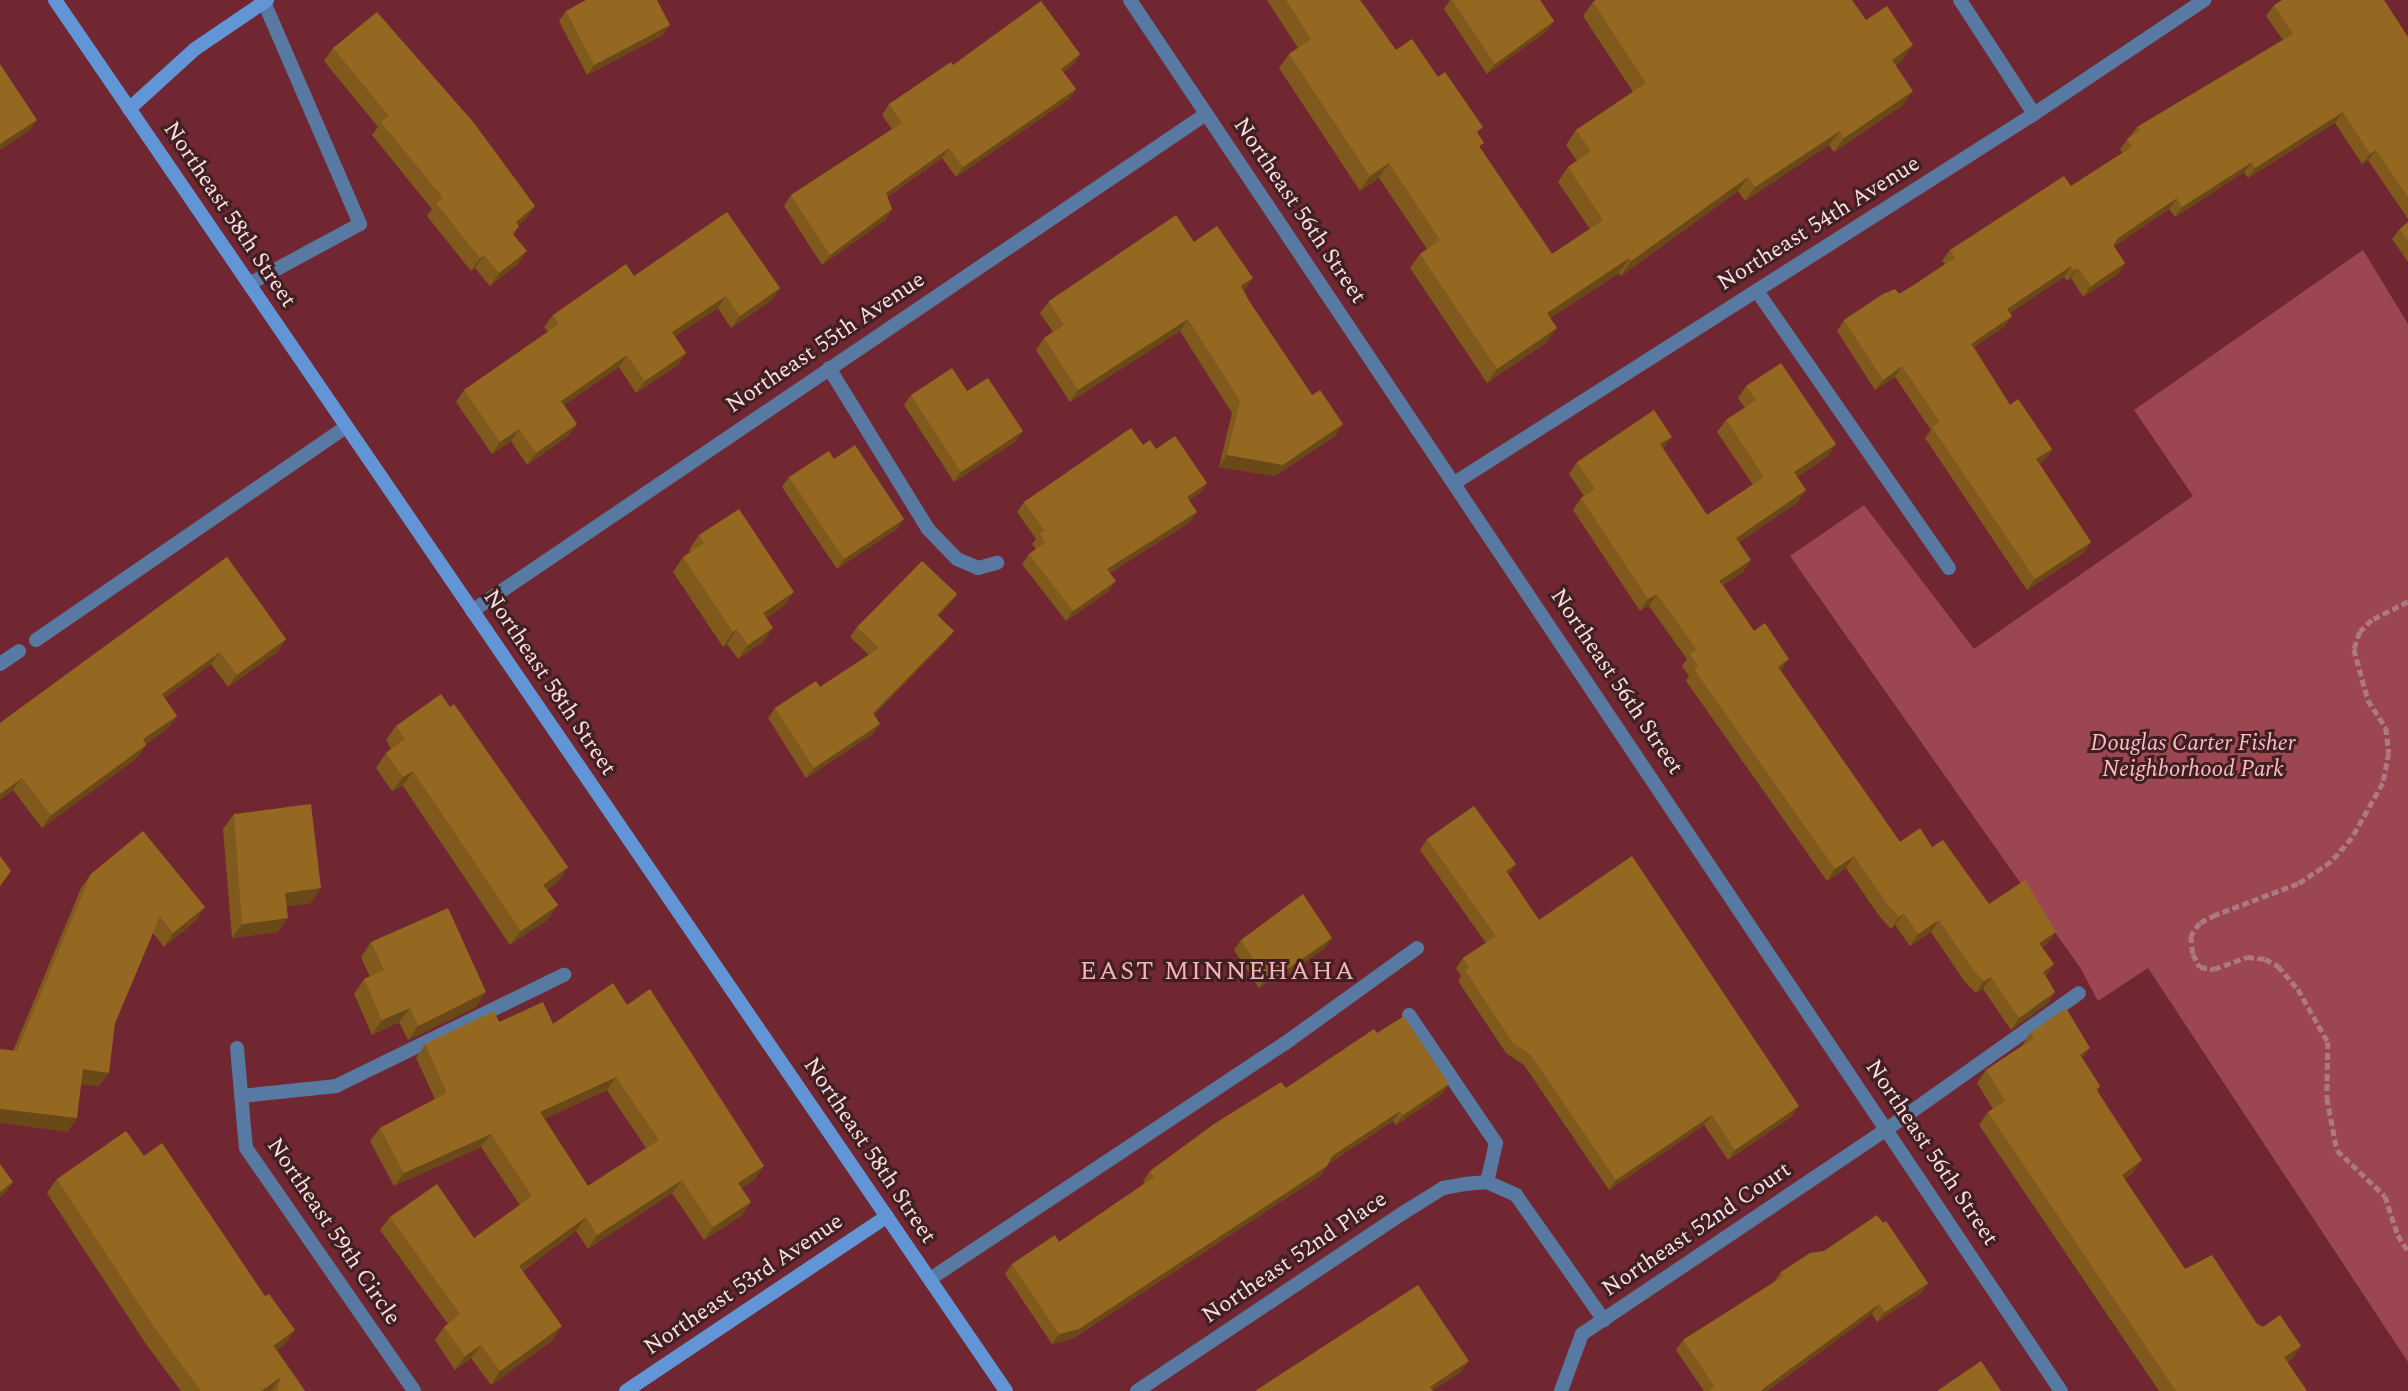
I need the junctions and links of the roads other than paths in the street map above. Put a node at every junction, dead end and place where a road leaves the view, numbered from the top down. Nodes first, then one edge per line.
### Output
1 (55, 0) edge
2 (1130, 0) edge
3 (1960, 0) edge
4 (2204, 0) edge
5 (266, 1) edge
6 (129, 109) junction
7 (1206, 114) junction
8 (2034, 114) junction
9 (249, 284) junction
10 (1757, 291) junction
11 (830, 369) junction
12 (346, 427) junction
13 (1456, 482) junction
14 (997, 563) dead end
15 (1949, 568) dead end
16 (472, 611) junction
17 (36, 640) dead end
18 (19, 651) dead end
19 (0, 664) edge
20 (1417, 948) dead end
21 (564, 975) dead end
22 (2079, 993) dead end
23 (1409, 1015) dead end
24 (237, 1048) dead end
25 (241, 1096) junction
26 (1887, 1129) junction
27 (1486, 1182) junction
28 (887, 1216) junction
29 (930, 1279) junction
30 (1604, 1320) junction
31 (414, 1391) edge
32 (626, 1391) edge
33 (1006, 1391) edge
34 (1137, 1391) edge
35 (1561, 1391) edge
36 (2062, 1391) edge

1 - 6 street, Northeast 58th Street
2 - 7 street, Northeast 56th Street
3 - 8 street
4 - 8 street, Northeast 54th Avenue
5 - 6 street
5 - 9 street
6 - 9 street, Northeast 58th Street
7 - 11 street, Northeast 55th Avenue
7 - 13 street, Northeast 56th Street
8 - 10 street, Northeast 54th Avenue
9 - 12 street, Northeast 58th Street
10 - 13 street, Northeast 54th Avenue
10 - 15 street
11 - 14 street
11 - 16 street, Northeast 55th Avenue
12 - 16 street, Northeast 58th Street
12 - 17 street
13 - 26 street, Northeast 56th Street
16 - 28 street, Northeast 58th Street
18 - 19 street
20 - 29 street
21 - 25 street
22 - 26 street, Northeast 52nd Court
23 - 27 street
24 - 25 street, Northeast 59th Circle
25 - 31 street, Northeast 59th Circle
26 - 30 street, Northeast 52nd Court
26 - 36 street, Northeast 56th Street
27 - 30 street
27 - 34 street, Northeast 52nd Place
28 - 29 street, Northeast 58th Street
28 - 32 street, Northeast 53rd Avenue
29 - 33 street, Northeast 58th Street
30 - 35 street, Northeast 52nd Court

